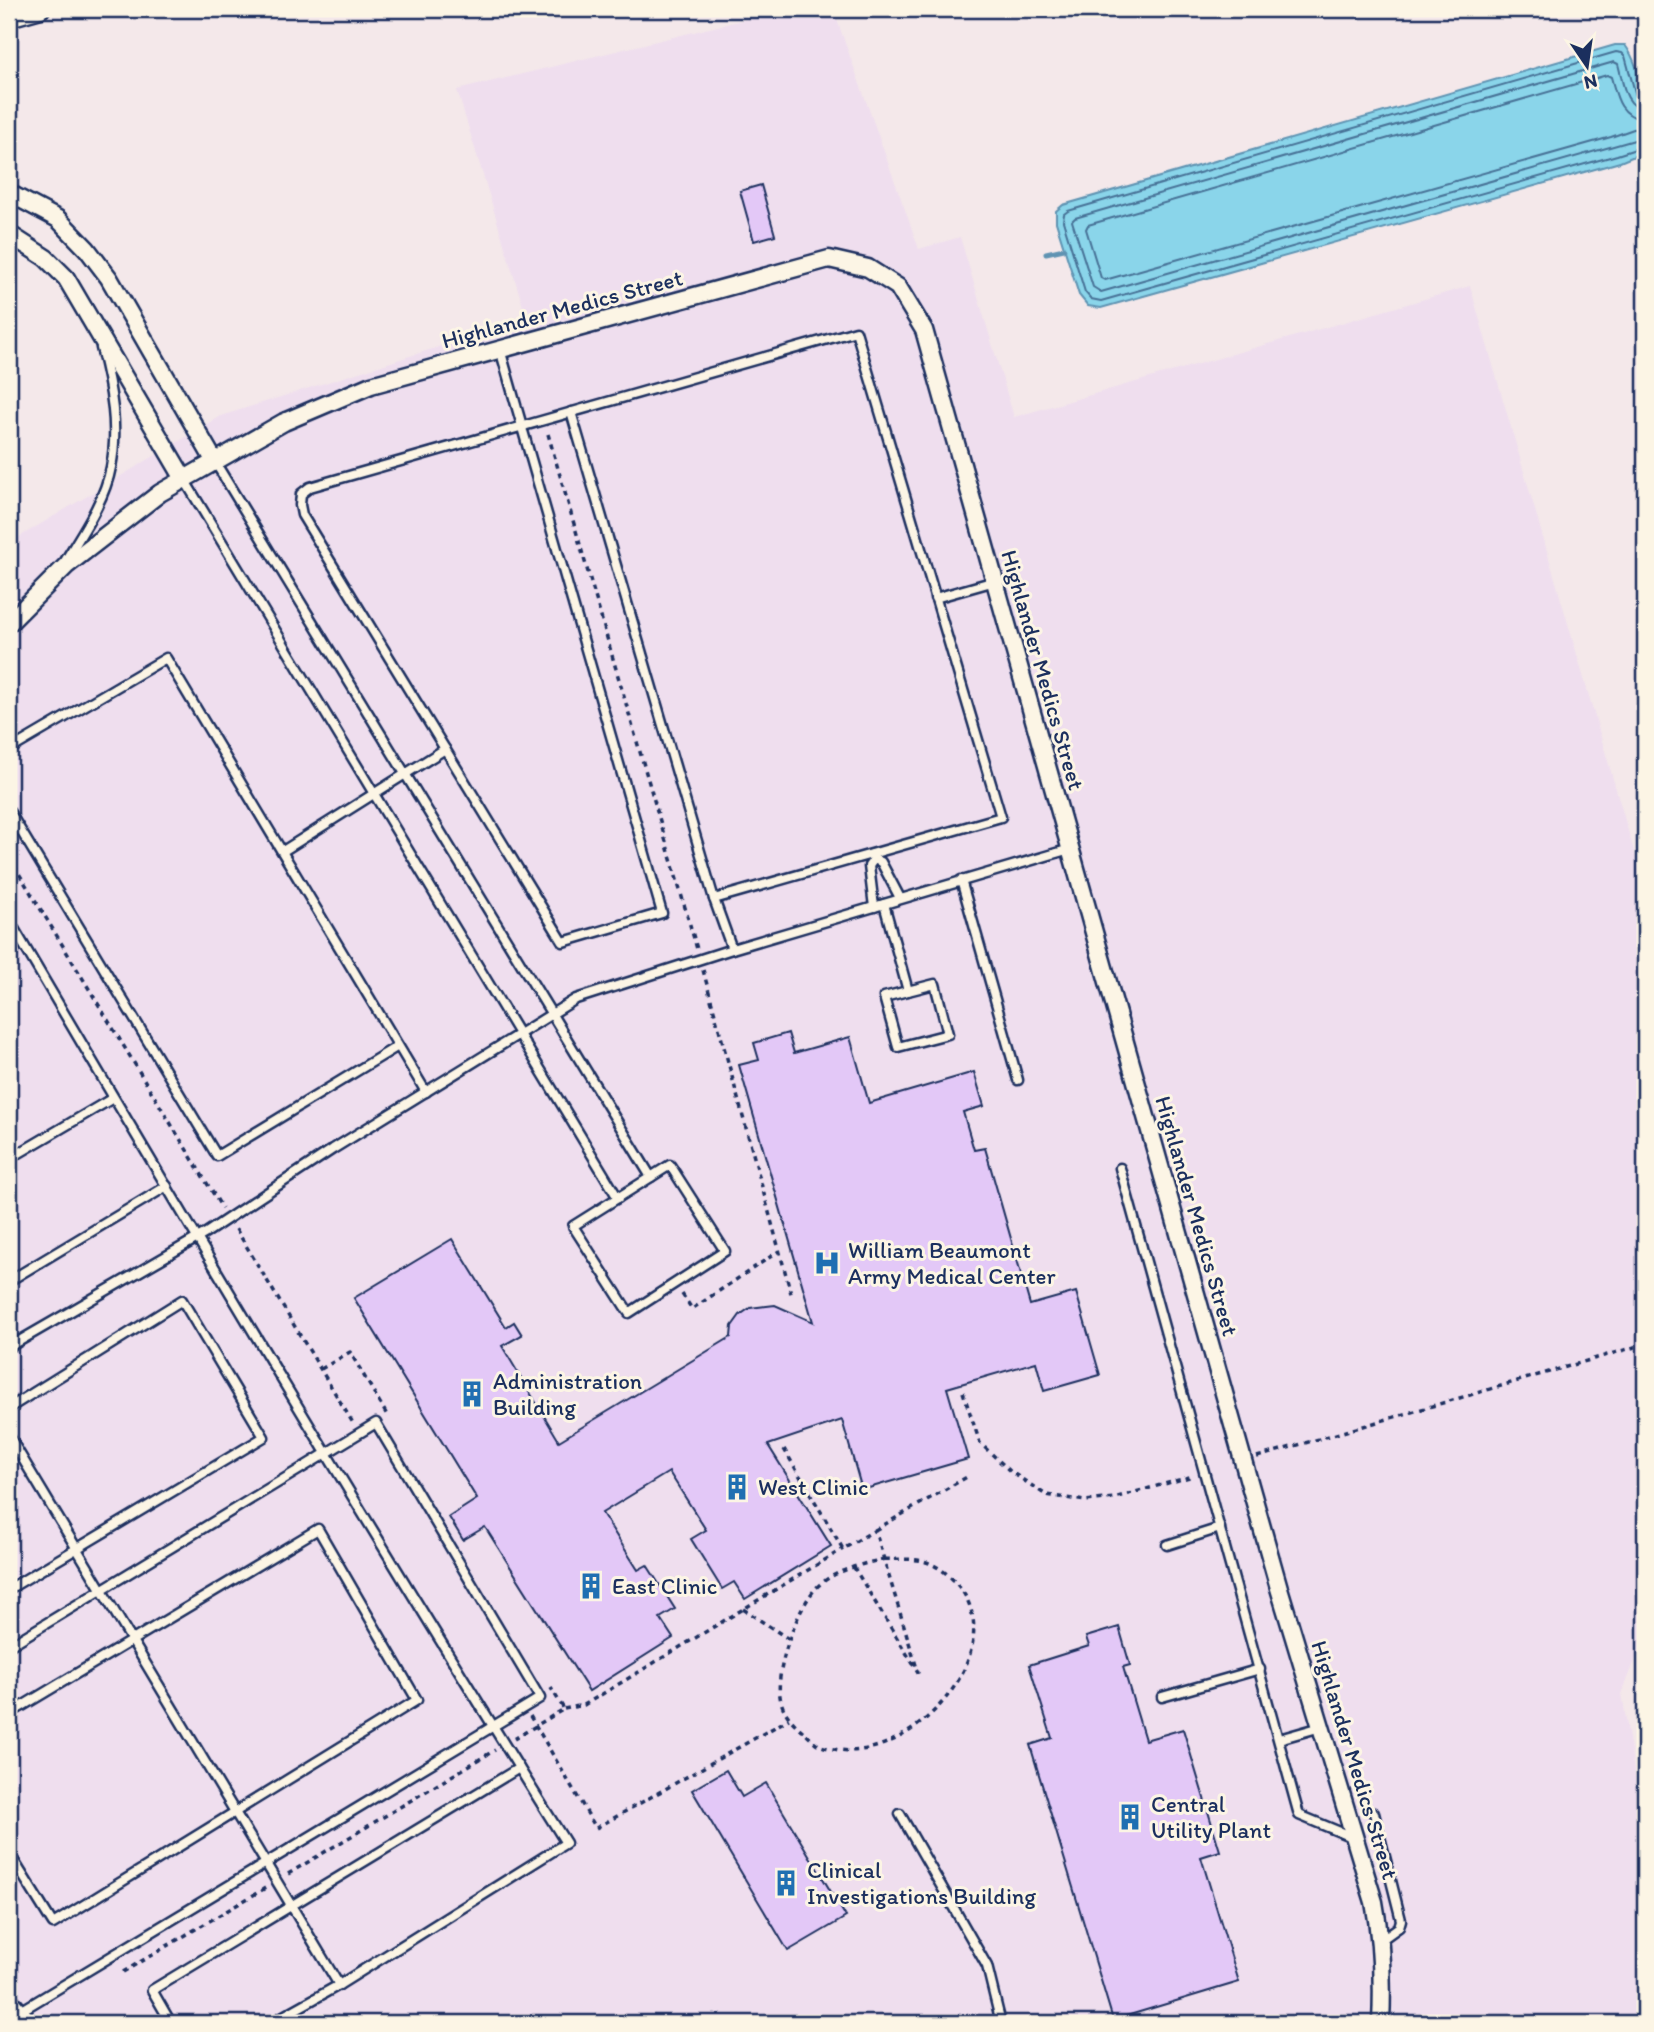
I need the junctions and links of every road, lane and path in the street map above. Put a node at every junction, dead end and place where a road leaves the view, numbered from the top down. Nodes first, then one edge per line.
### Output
1 (41, 9) edge
2 (9, 18) edge
3 (9, 193) edge
4 (9, 234) edge
5 (95, 328) junction
6 (500, 349) junction
7 (571, 412) junction
8 (522, 426) junction
9 (548, 433) dead end
10 (215, 462) junction
11 (184, 480) junction
12 (55, 577) junction
13 (995, 580) junction
14 (935, 597) junction
15 (9, 623) edge
16 (445, 749) junction
17 (9, 750) edge
18 (405, 775) junction
19 (374, 795) junction
20 (9, 811) edge
21 (1070, 849) junction
22 (283, 850) junction
23 (873, 856) junction
24 (9, 857) edge
25 (961, 880) junction
26 (900, 898) junction
27 (714, 899) junction
28 (884, 904) junction
29 (874, 907) junction
30 (9, 919) edge
31 (732, 949) junction
32 (700, 959) junction
33 (908, 991) junction
34 (552, 1014) junction
35 (519, 1035) junction
36 (398, 1046) junction
37 (1017, 1080) dead end
38 (426, 1092) junction
39 (113, 1098) junction
40 (9, 1159) edge
41 (1120, 1168) dead end
42 (651, 1177) junction
43 (167, 1186) junction
44 (618, 1198) junction
45 (229, 1218) junction
46 (197, 1238) junction
47 (779, 1251) junction
48 (9, 1281) edge
49 (674, 1283) junction
50 (792, 1297) dead end
51 (1645, 1344) edge
52 (9, 1347) edge
53 (321, 1369) junction
54 (963, 1392) dead end
55 (9, 1408) edge
56 (393, 1423) dead end
57 (359, 1433) junction
58 (9, 1436) edge
59 (784, 1449) dead end
60 (327, 1452) junction
61 (1243, 1461) junction
62 (1205, 1473) junction
63 (967, 1477) dead end
64 (1220, 1528) junction
65 (875, 1530) junction
66 (1167, 1545) dead end
67 (76, 1549) junction
68 (844, 1549) junction
69 (885, 1559) junction
70 (853, 1566) junction
71 (9, 1590) edge
72 (100, 1590) junction
73 (743, 1609) junction
74 (790, 1640) junction
75 (132, 1641) junction
76 (9, 1646) edge
77 (1260, 1669) junction
78 (550, 1685) dead end
79 (1162, 1697) dead end
80 (525, 1707) junction
81 (564, 1709) junction
82 (9, 1714) edge
83 (789, 1719) junction
84 (493, 1726) junction
85 (536, 1726) junction
86 (1321, 1727) junction
87 (1279, 1739) junction
88 (504, 1745) junction
89 (519, 1768) junction
90 (237, 1813) junction
91 (1374, 1813) dead end
92 (900, 1814) dead end
93 (1355, 1838) junction
94 (9, 1853) edge
95 (267, 1863) junction
96 (278, 1880) junction
97 (293, 1905) junction
98 (1381, 1940) junction
99 (123, 1972) dead end
100 (339, 1985) junction
101 (19, 2012) edge
102 (171, 2023) edge
103 (271, 2023) edge
104 (1001, 2023) edge
105 (1381, 2023) edge

1 - 2 street
3 - 10 street
4 - 5 street
5 - 11 street
5 - 12 lane
6 - 8 lane
6 - 10 street, Highlander Medics Street
6 - 13 street, Highlander Medics Street
7 - 8 lane
7 - 14 lane
7 - 27 lane
8 - 16 lane
8 - 16 lane
9 - 32 path
10 - 11 street, Highlander Medics Street
10 - 18 lane
11 - 12 street, Highlander Medics Street
11 - 19 lane
12 - 15 street, Highlander Medics Street
13 - 14 lane
13 - 21 street, Highlander Medics Street
14 - 23 lane
16 - 18 lane
17 - 22 lane
18 - 19 lane
18 - 34 lane
19 - 22 lane
19 - 35 lane
20 - 36 lane
21 - 25 lane
21 - 61 street, Highlander Medics Street
22 - 36 lane
23 - 26 lane
23 - 27 lane
23 - 29 lane
24 - 45 path
25 - 26 lane
25 - 37 lane
26 - 28 lane
27 - 31 lane
28 - 29 lane
28 - 33 lane
29 - 31 lane
30 - 39 lane
31 - 32 lane
32 - 34 lane
32 - 47 path
33 - 33 lane
34 - 35 lane
34 - 42 lane
35 - 38 lane
35 - 44 lane
36 - 38 lane
38 - 45 lane
39 - 40 lane
39 - 43 lane
41 - 62 lane
42 - 44 lane
42 - 49 lane
43 - 46 lane
43 - 48 lane
44 - 49 lane
45 - 46 lane
45 - 53 path
46 - 52 lane
46 - 60 lane
47 - 49 path
47 - 50 path
51 - 61 path
53 - 56 path
53 - 57 path
54 - 62 path
55 - 67 lane
57 - 60 lane
57 - 80 lane
58 - 67 lane
59 - 68 path
60 - 72 lane
60 - 84 lane
61 - 86 street, Highlander Medics Street
62 - 64 lane
63 - 65 path
64 - 66 lane
64 - 77 lane
65 - 68 path
65 - 69 path
67 - 71 lane
67 - 72 lane
68 - 73 path
69 - 70 path
69 - 70 path
69 - 83 path
70 - 74 path
72 - 75 lane
72 - 76 lane
73 - 74 path
73 - 81 path
74 - 83 path
75 - 82 lane
75 - 90 lane
75 - 90 lane
77 - 79 lane
77 - 87 lane
78 - 81 path
80 - 84 lane
80 - 85 path
81 - 85 path
83 - 85 path
84 - 88 lane
84 - 95 lane
85 - 88 path
86 - 87 lane
86 - 93 street, Highlander Medics Street
87 - 93 lane
88 - 89 lane
88 - 96 path
89 - 97 lane
89 - 100 lane
90 - 94 lane
90 - 95 lane
91 - 98 lane
92 - 104 lane
93 - 98 street, Highlander Medics Street
95 - 96 lane
95 - 101 lane
96 - 97 lane
96 - 99 path
97 - 100 lane
97 - 102 lane
98 - 105 street, Highlander Medics Street
100 - 103 lane

